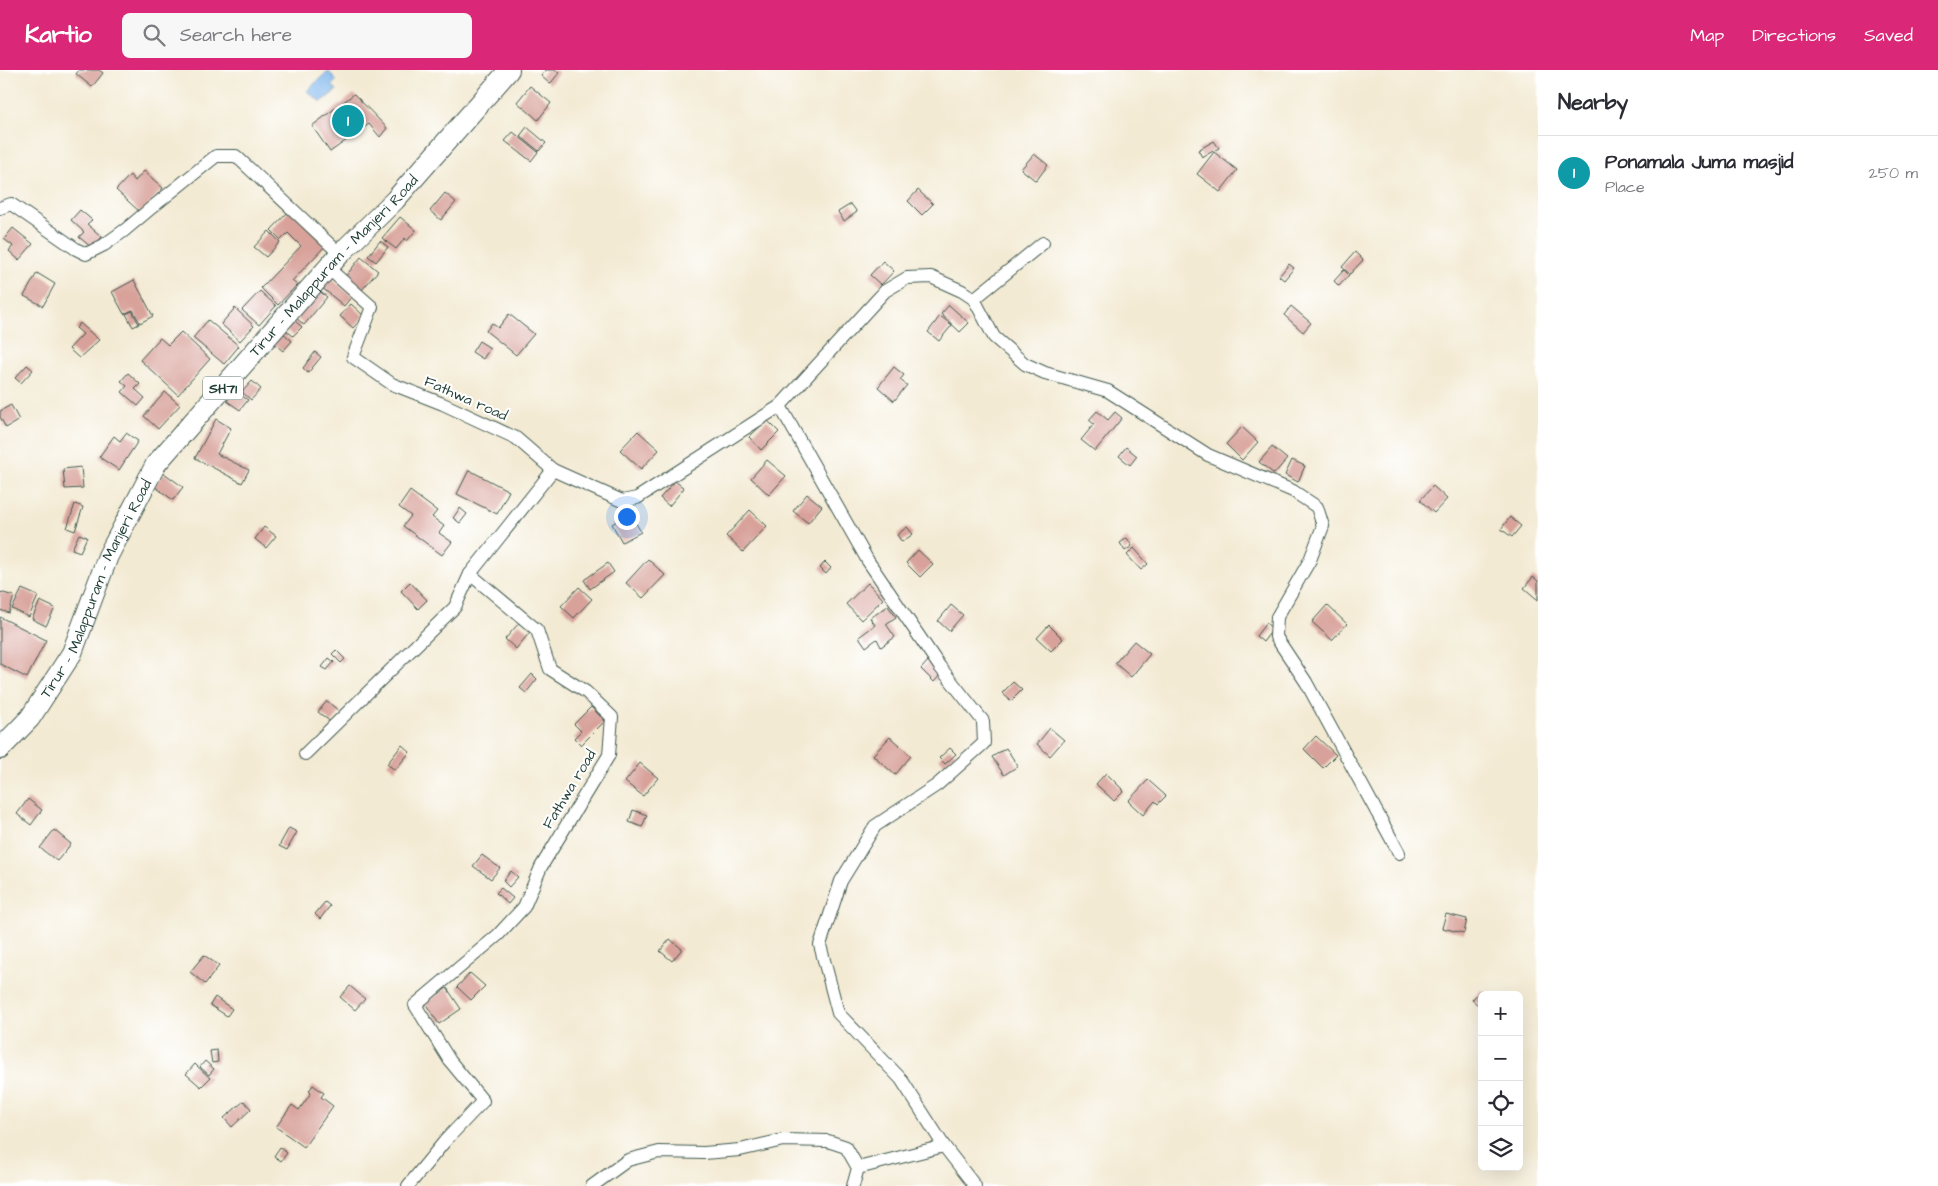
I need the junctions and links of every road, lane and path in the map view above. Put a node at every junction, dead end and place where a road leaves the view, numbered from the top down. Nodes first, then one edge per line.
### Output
1 (509, 70) edge
2 (0, 208) edge
3 (1043, 242) dead end
4 (334, 261) junction
5 (974, 299) junction
6 (780, 406) junction
7 (553, 470) junction
8 (470, 574) junction
9 (0, 749) edge
10 (305, 754) dead end
11 (1399, 854) dead end
12 (944, 1146) junction
13 (858, 1168) junction
14 (408, 1186) edge
15 (592, 1186) edge
16 (853, 1186) edge
17 (975, 1186) edge

1 - 4 main road, Tirur - Malappuram - Manjeri Road / SH71
2 - 4 street
3 - 5 street
4 - 7 street, Fathwa road
4 - 9 main road, Tirur - Malappuram - Manjeri Road / SH71
5 - 6 street
5 - 11 street
6 - 7 street
6 - 12 street
7 - 8 street
8 - 10 street
8 - 14 street, Fathwa road
12 - 13 street
12 - 17 street
13 - 15 street
13 - 16 street

